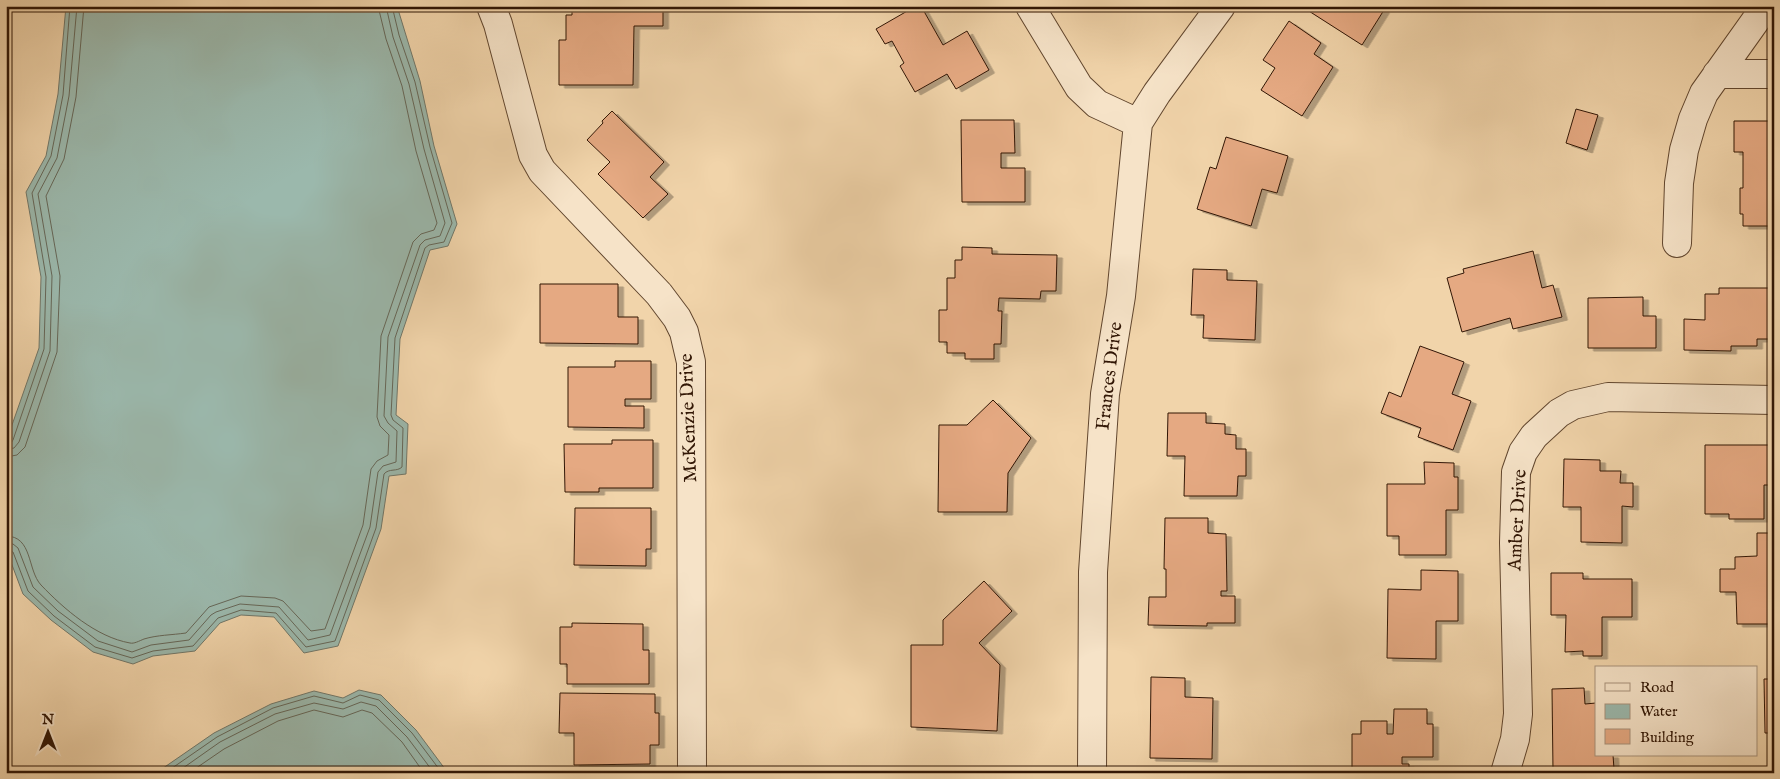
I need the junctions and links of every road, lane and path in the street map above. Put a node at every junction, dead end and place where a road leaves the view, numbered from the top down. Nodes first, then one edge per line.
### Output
1 (491, 6) edge
2 (1030, 6) edge
3 (1221, 6) edge
4 (1766, 6) edge
5 (1717, 74) junction
6 (1774, 74) edge
7 (1138, 123) junction
8 (1677, 243) dead end
9 (1774, 400) edge
10 (692, 773) edge
11 (1092, 773) edge
12 (1506, 773) edge

1 - 10 street, McKenzie Drive
2 - 7 street
3 - 7 street, Frances Drive
4 - 5 street
5 - 6 street
5 - 8 street
7 - 11 street, Frances Drive
9 - 12 street, Amber Drive

